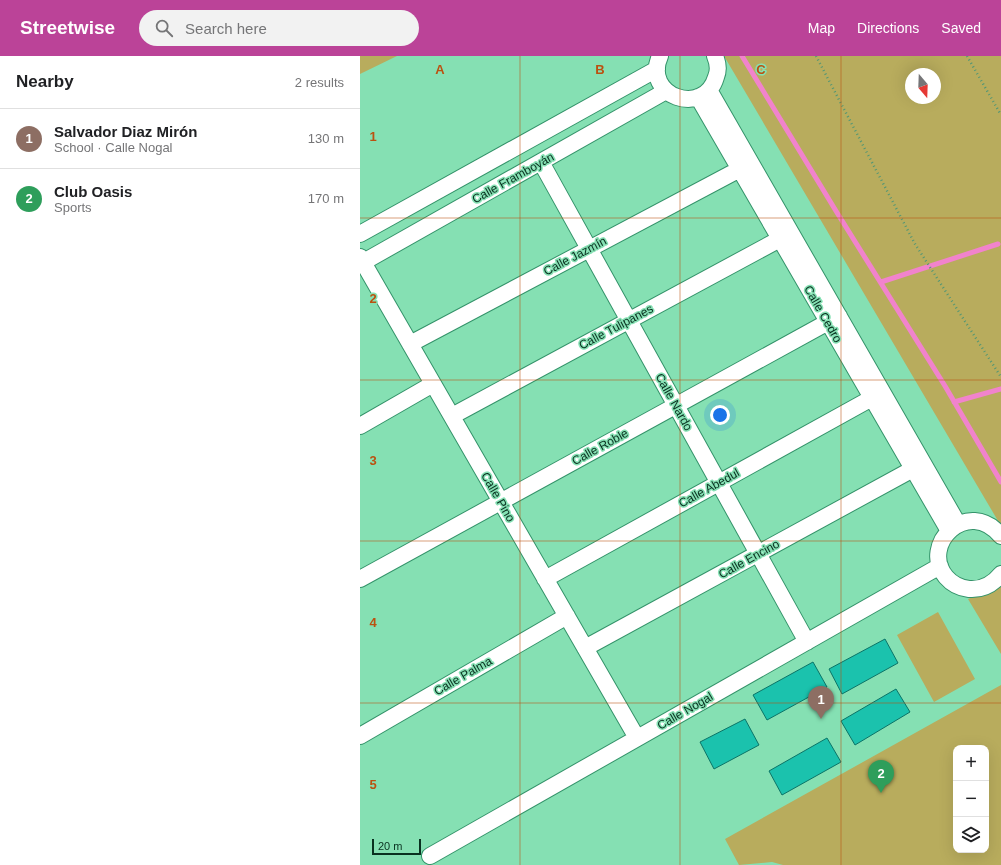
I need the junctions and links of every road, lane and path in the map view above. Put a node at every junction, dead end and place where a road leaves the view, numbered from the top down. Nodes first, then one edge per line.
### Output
1 (715, 56) edge
2 (816, 56) edge
3 (967, 56) edge
4 (659, 63) edge
5 (666, 91) junction
6 (704, 94) junction
7 (1001, 115) edge
8 (541, 162) junction
9 (740, 169) junction
10 (360, 234) edge
11 (780, 239) junction
12 (590, 249) junction
13 (361, 261) edge
14 (833, 319) junction
15 (629, 320) junction
16 (410, 344) junction
17 (1001, 377) edge
18 (434, 384) junction
19 (872, 398) junction
20 (676, 405) junction
21 (452, 416) junction
22 (360, 426) edge
23 (913, 469) junction
24 (719, 483) junction
25 (501, 502) junction
26 (954, 528) junction
27 (1001, 536) edge
28 (758, 554) junction
29 (940, 566) junction
30 (1001, 574) edge
31 (360, 579) edge
32 (546, 579) junction
33 (567, 616) junction
34 (807, 642) junction
35 (585, 648) junction
36 (360, 736) edge
37 (637, 738) junction
38 (430, 856) dead end

1 - 6 street
2 - 17 path
3 - 7 path
4 - 5 street
4 - 10 street, Calle Framboyán
5 - 6 street
5 - 8 street, Calle Framboyán
6 - 9 street, Calle Cedro
6 - 14 street, Calle Cedro
8 - 12 street, Calle Nardo
8 - 13 street, Calle Framboyán
9 - 11 street, Calle Cedro
9 - 12 street, Calle Jazmín
11 - 14 street, Calle Cedro
11 - 15 street, Calle Tulipanes
12 - 15 street, Calle Nardo
12 - 16 street, Calle Jazmín
13 - 16 street, Calle Pino
14 - 19 street, Calle Cedro
14 - 20 street, Calle Roble
14 - 26 street, Calle Cedro
15 - 20 street, Calle Nardo
15 - 21 street, Calle Tulipanes
16 - 18 street, Calle Pino
18 - 21 street, Calle Pino
18 - 22 street
19 - 23 street, Calle Cedro
19 - 24 street, Calle Abedul
20 - 24 street, Calle Nardo
20 - 25 street, Calle Roble
21 - 25 street, Calle Pino
23 - 26 street, Calle Cedro
23 - 28 street, Calle Encino
24 - 28 street, Calle Nardo
24 - 32 street, Calle Abedul
25 - 31 street, Calle Roble
25 - 32 street, Calle Pino
26 - 27 street
26 - 29 street
28 - 34 street, Calle Nardo
28 - 35 street, Calle Encino
29 - 30 street
29 - 34 street, Calle Nogal
32 - 33 street, Calle Pino
33 - 35 street, Calle Pino
33 - 36 street, Calle Palma
34 - 37 street, Calle Nogal
35 - 37 street, Calle Pino
37 - 38 street, Calle Nogal

